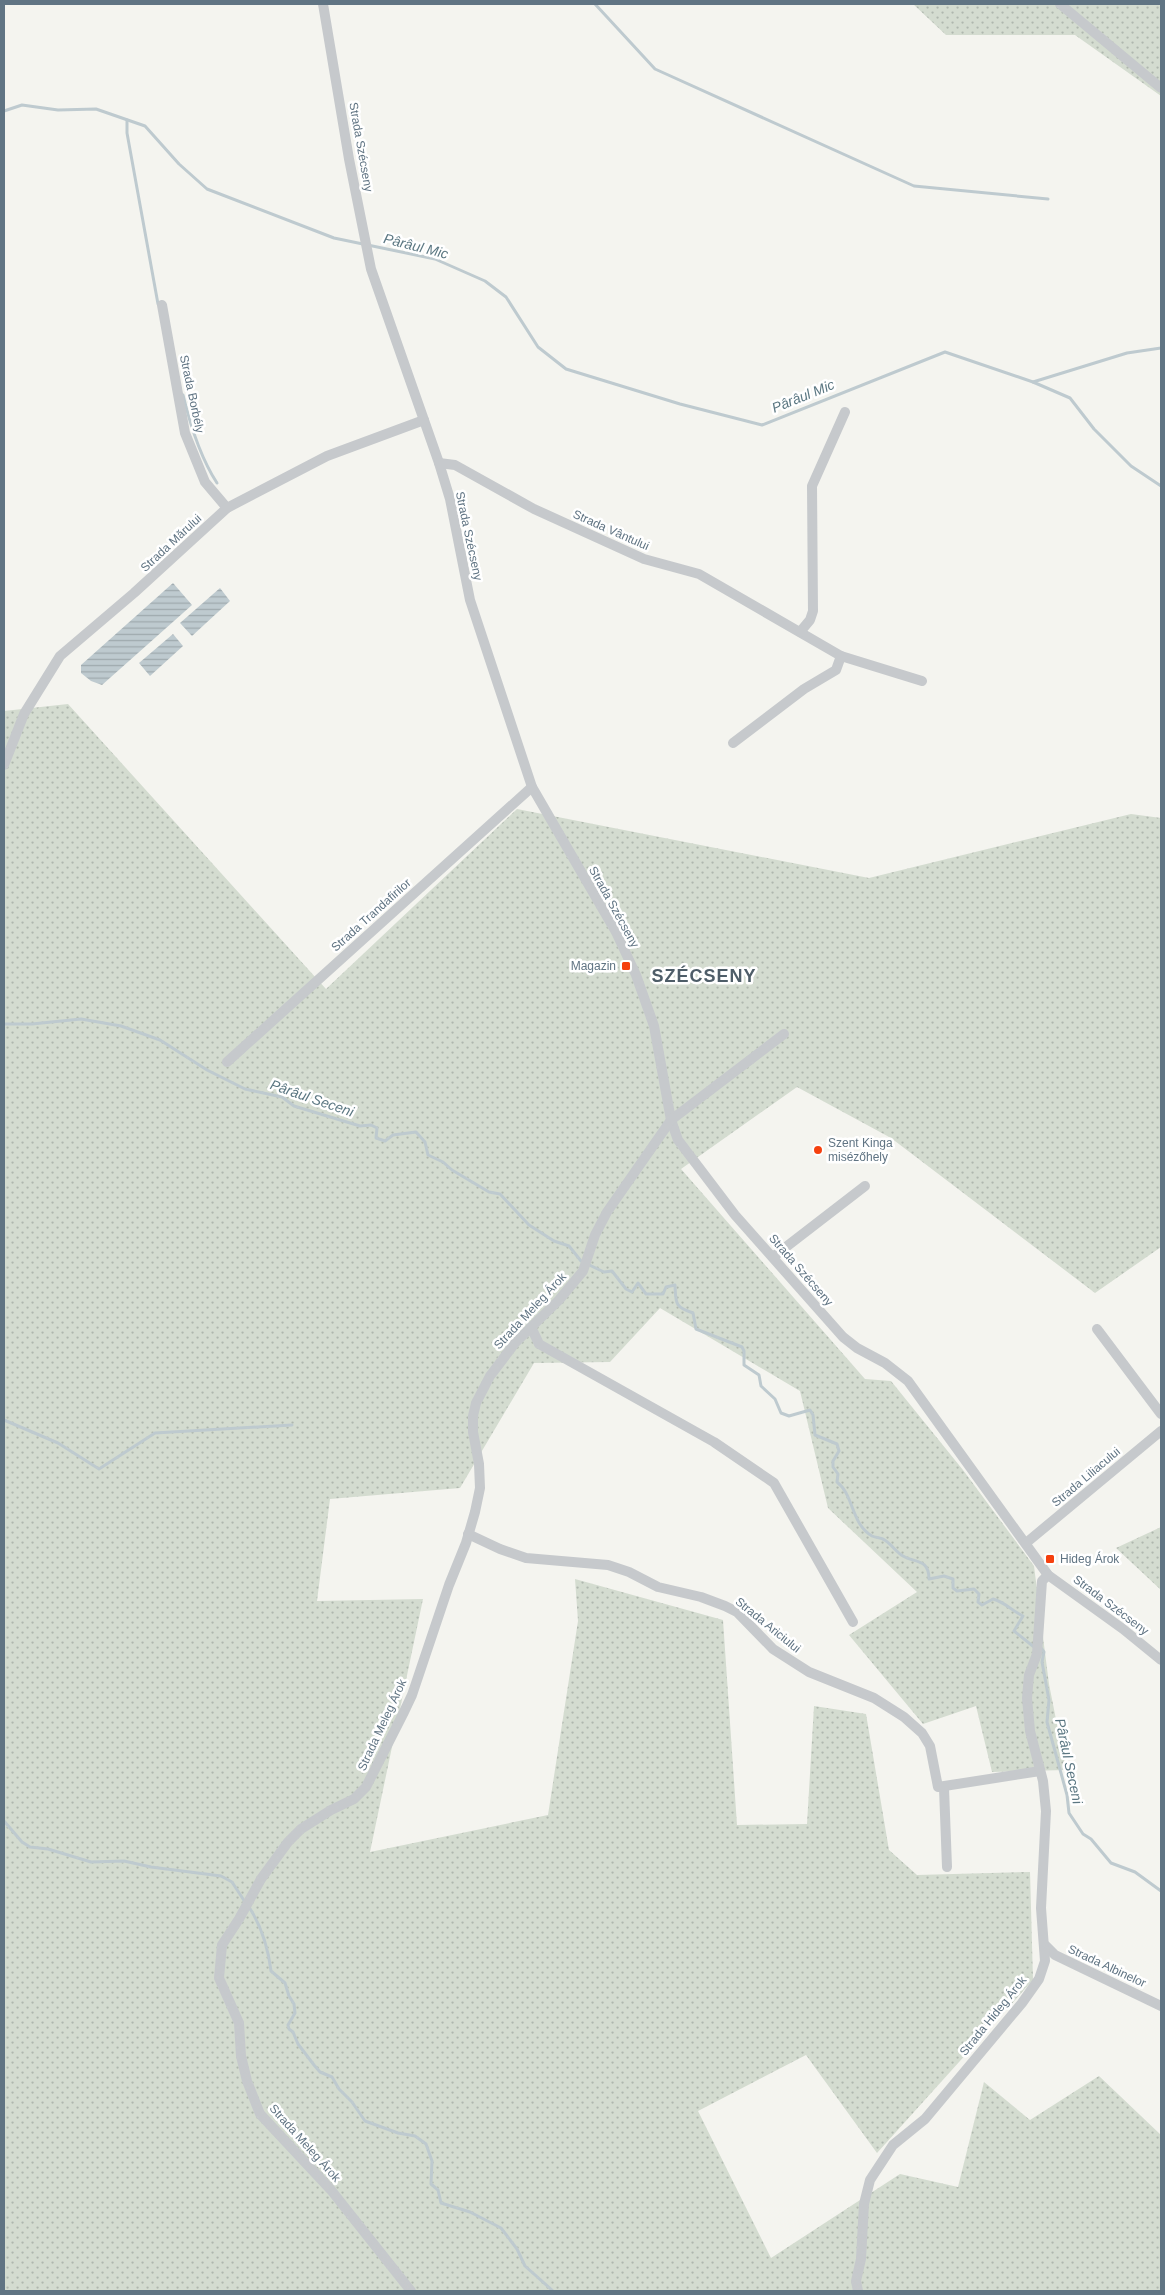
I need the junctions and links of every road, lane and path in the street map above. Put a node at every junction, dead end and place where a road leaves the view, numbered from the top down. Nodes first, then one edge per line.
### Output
1 (323, 4) edge
2 (1060, 4) edge
3 (1161, 88) edge
4 (162, 305) dead end
5 (845, 412) dead end
6 (424, 420) junction
7 (438, 463) junction
8 (227, 508) junction
9 (800, 632) junction
10 (841, 656) junction
11 (922, 682) dead end
12 (733, 743) dead end
13 (4, 765) edge
14 (532, 787) junction
15 (784, 1034) dead end
16 (227, 1062) dead end
17 (671, 1120) junction
18 (864, 1186) dead end
19 (774, 1257) junction
20 (531, 1327) junction
21 (1097, 1329) dead end
22 (1161, 1414) edge
23 (1161, 1431) edge
24 (468, 1534) junction
25 (1026, 1543) junction
26 (1048, 1575) junction
27 (853, 1622) dead end
28 (1161, 1660) edge
29 (1040, 1771) junction
30 (944, 1788) junction
31 (947, 1867) dead end
32 (1045, 1945) junction
33 (1161, 2006) edge
34 (411, 2291) edge
35 (858, 2291) edge

1 - 6 street, Strada Szécseny
2 - 3 street
4 - 8 street, Strada Borbély
5 - 9 street
6 - 7 street, Strada Szécseny
6 - 8 street, Strada Mărului
7 - 9 street, Strada Vântului
7 - 14 street, Strada Szécseny
8 - 13 street, Strada Mărului
9 - 10 street, Strada Vântului
10 - 11 street, Strada Vântului
10 - 12 street
14 - 16 street, Strada Trandafirilor
14 - 17 street, Strada Szécseny
15 - 17 street, Strada Meleg Árok
17 - 19 street, Strada Szécseny
17 - 20 street, Strada Meleg Árok
18 - 19 street
19 - 25 street, Strada Szécseny
20 - 24 street, Strada Meleg Árok
20 - 27 street
21 - 22 street
23 - 25 street, Strada Liliacului
24 - 30 street, Strada Ariciului
24 - 34 street, Strada Meleg Árok
25 - 26 street, Strada Szécseny
26 - 28 street, Strada Szécseny
26 - 29 street, Strada Hideg Árok
29 - 30 street
29 - 32 street, Strada Hideg Árok
30 - 31 street, Strada Ariciului
32 - 33 street, Strada Albinelor
32 - 35 street, Strada Hideg Árok

